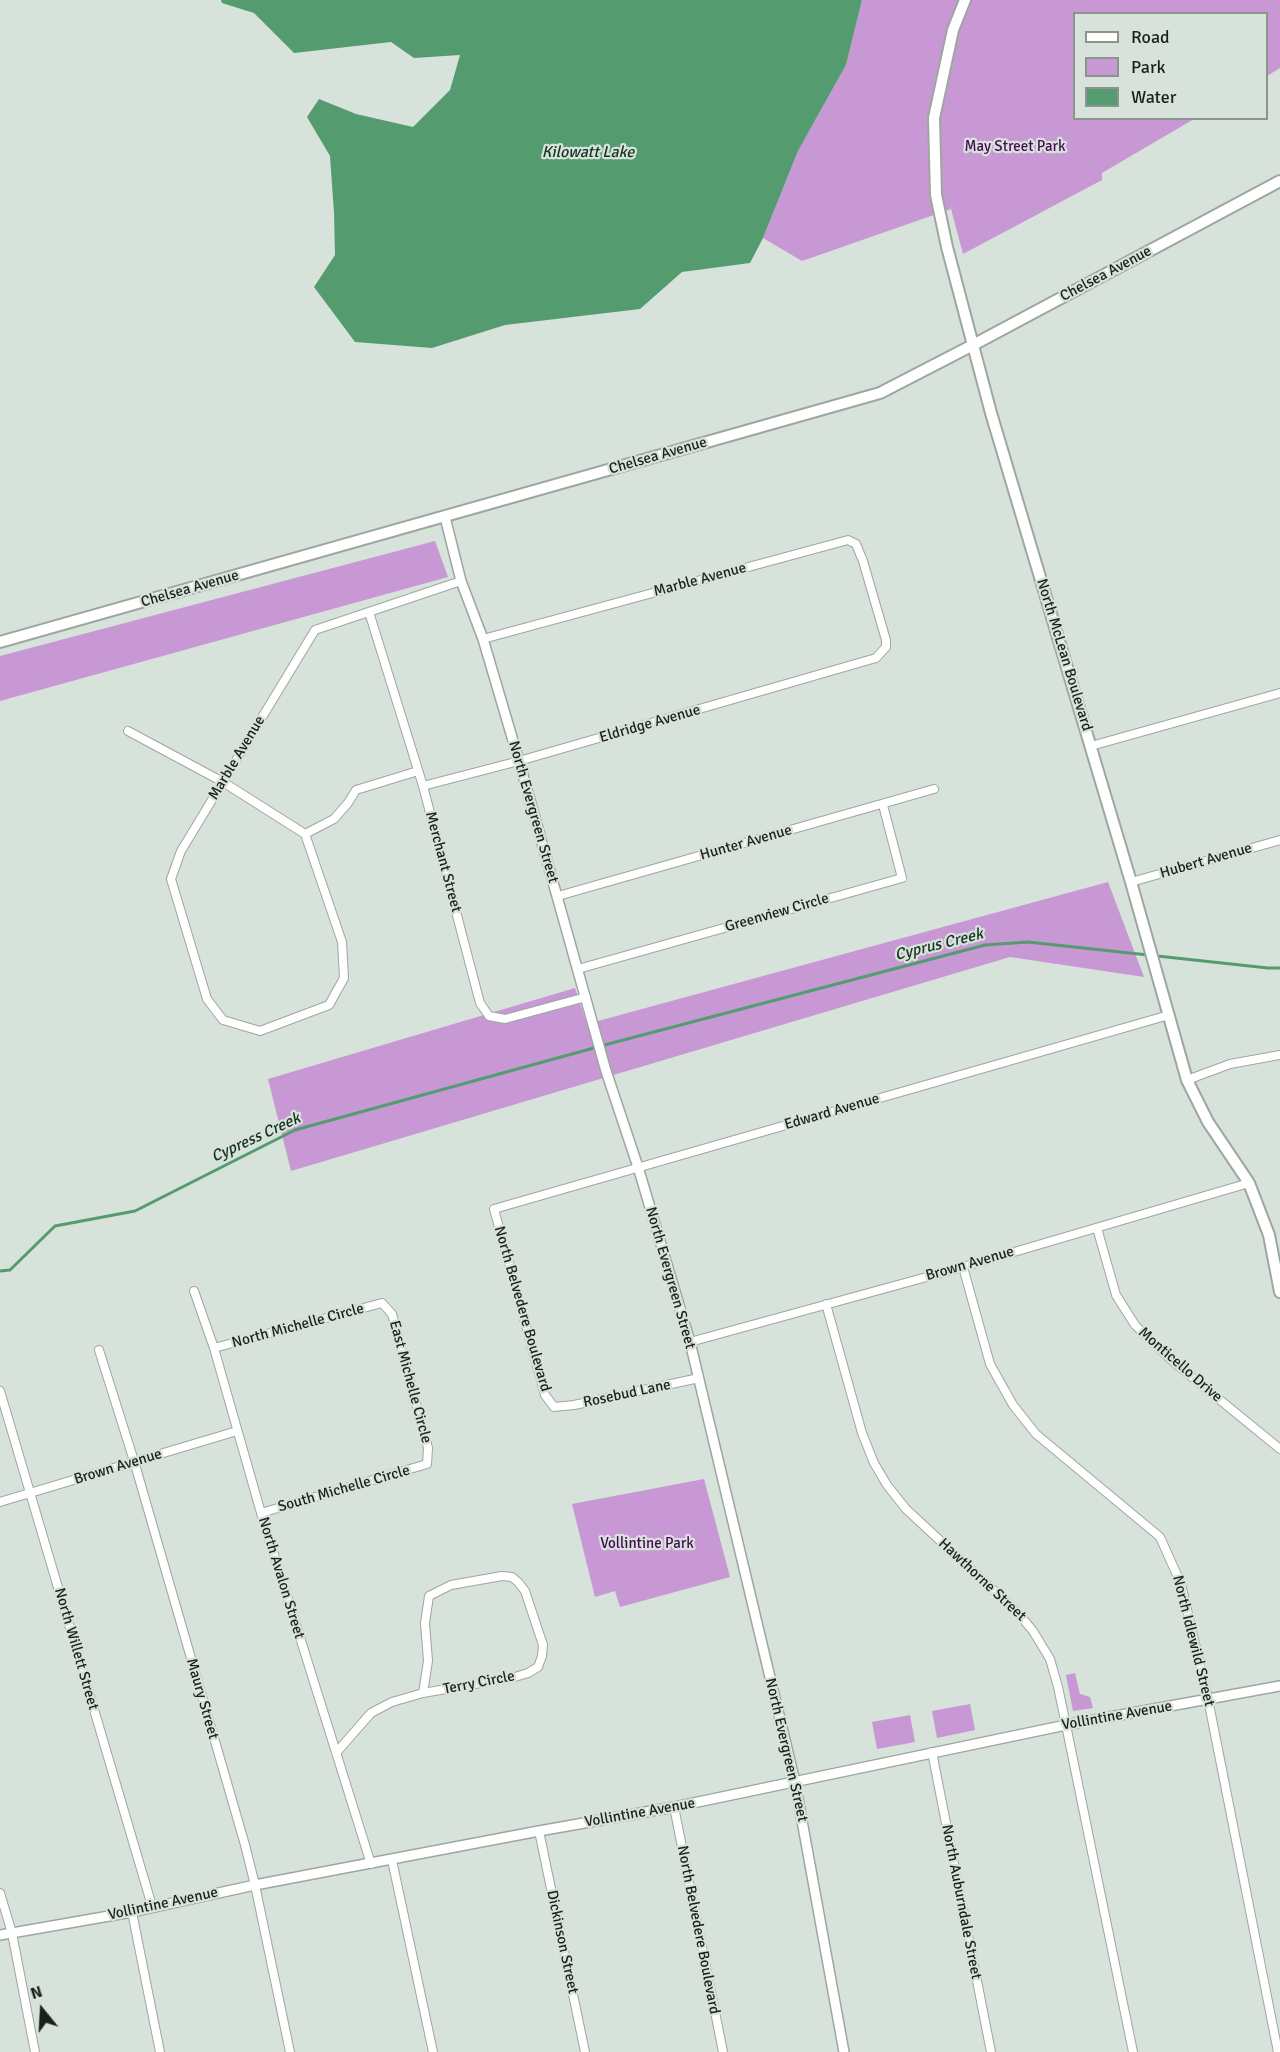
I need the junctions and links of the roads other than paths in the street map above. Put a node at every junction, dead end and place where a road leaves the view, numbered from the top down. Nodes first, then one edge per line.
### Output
1 (965, 0) edge
2 (1280, 181) edge
3 (973, 345) junction
4 (445, 517) junction
5 (461, 581) junction
6 (369, 612) junction
7 (483, 639) junction
8 (0, 642) edge
9 (876, 658) joint
10 (1280, 693) edge
11 (128, 730) dead end
12 (1091, 746) junction
13 (519, 761) junction
14 (418, 771) junction
15 (223, 782) junction
16 (423, 786) junction
17 (934, 789) dead end
18 (883, 805) junction
19 (305, 834) junction
20 (1280, 840) edge
21 (1131, 882) junction
22 (558, 896) junction
23 (578, 969) junction
24 (586, 997) junction
25 (1169, 1015) junction
26 (1280, 1055) edge
27 (1187, 1080) junction
28 (638, 1167) junction
29 (1249, 1183) junction
30 (494, 1209) joint
31 (1096, 1228) junction
32 (963, 1267) junction
33 (194, 1291) dead end
34 (1280, 1292) edge
35 (381, 1303) joint
36 (826, 1304) junction
37 (690, 1342) junction
38 (214, 1348) junction
39 (99, 1350) dead end
40 (699, 1378) junction
41 (0, 1391) edge
42 (554, 1407) joint
43 (237, 1431) junction
44 (1280, 1449) edge
45 (134, 1461) junction
46 (427, 1464) joint
47 (31, 1494) junction
48 (0, 1502) edge
49 (261, 1513) junction
50 (1280, 1686) edge
51 (423, 1693) junction
52 (1208, 1699) junction
53 (1066, 1725) junction
54 (932, 1752) junction
55 (336, 1753) junction
56 (795, 1782) junction
57 (674, 1808) junction
58 (539, 1831) junction
59 (392, 1860) junction
60 (371, 1864) junction
61 (255, 1886) junction
62 (0, 1893) edge
63 (152, 1906) junction
64 (132, 1911) junction
65 (12, 1933) junction
66 (0, 1935) edge
67 (35, 2052) edge
68 (160, 2052) edge
69 (290, 2052) edge
70 (433, 2052) edge
71 (585, 2052) edge
72 (723, 2052) edge
73 (844, 2052) edge
74 (990, 2052) edge
75 (1133, 2052) edge
76 (1278, 2052) edge

1 - 3 main road, North McLean Boulevard
2 - 3 main road, Chelsea Avenue
3 - 4 main road, Chelsea Avenue
3 - 12 main road, North McLean Boulevard
4 - 5 street, North Evergreen Street
4 - 8 main road, Chelsea Avenue
5 - 6 street, Marble Avenue
5 - 7 street, North Evergreen Street
6 - 14 street, Merchant Street
6 - 15 street, Marble Avenue
7 - 9 street, Marble Avenue
7 - 13 street, North Evergreen Street
9 - 13 street, Eldridge Avenue
10 - 12 street
11 - 15 street
12 - 21 main road, North McLean Boulevard
13 - 16 street, Eldridge Avenue
13 - 22 street, North Evergreen Street
14 - 16 street, Merchant Street
14 - 19 street
15 - 19 street
15 - 19 street, Marble Avenue
16 - 24 street, Merchant Street
17 - 18 street, Hunter Avenue
18 - 22 street, Hunter Avenue
18 - 23 street, Greenview Circle
20 - 21 street, Hubert Avenue
21 - 25 main road, North McLean Boulevard
22 - 23 street, North Evergreen Street
23 - 24 street, North Evergreen Street
24 - 28 street, North Evergreen Street
25 - 27 main road, North McLean Boulevard
25 - 28 street, Edward Avenue
26 - 27 street
27 - 29 main road, North McLean Boulevard
28 - 30 street, Edward Avenue
28 - 37 street, North Evergreen Street
29 - 31 street, Brown Avenue
29 - 34 main road, North McLean Boulevard
30 - 42 street, North Belvedere Boulevard
31 - 32 street, Brown Avenue
31 - 44 street, Monticello Drive
32 - 36 street, Brown Avenue
32 - 52 street, North Idlewild Street
33 - 38 street, North Avalon Street
35 - 38 street, North Michelle Circle
35 - 46 street, East Michelle Circle
36 - 37 street, Brown Avenue
36 - 53 street, Hawthorne Street
37 - 40 street, North Evergreen Street
38 - 43 street, North Avalon Street
39 - 45 street, Maury Street
40 - 42 street, Rosebud Lane
40 - 56 street, North Evergreen Street
41 - 47 street, North Willett Street
43 - 45 street, Brown Avenue
43 - 49 street, North Avalon Street
45 - 47 street, Brown Avenue
45 - 61 street, Maury Street
46 - 49 street, South Michelle Circle
47 - 48 street, Brown Avenue
47 - 63 street, North Willett Street
49 - 55 street, North Avalon Street
50 - 52 street, Vollintine Avenue
51 - 51 street, Terry Circle
51 - 55 street, Terry Circle
52 - 53 street, Vollintine Avenue
52 - 76 street, North Idlewild Street
53 - 54 street, Vollintine Avenue
53 - 75 street, Hawthorne Street
54 - 56 street, Vollintine Avenue
54 - 74 street, North Auburndale Street
55 - 60 street, North Avalon Street
56 - 57 street, Vollintine Avenue
56 - 73 street, North Evergreen Street
57 - 58 street, Vollintine Avenue
57 - 72 street, North Belvedere Boulevard
58 - 59 street, Vollintine Avenue
58 - 71 street, Dickinson Street
59 - 60 street, Vollintine Avenue
59 - 70 street
60 - 61 street, Vollintine Avenue
61 - 63 street, Vollintine Avenue
61 - 69 street, Maury Street
62 - 65 street
63 - 64 street, Vollintine Avenue
64 - 65 street, Vollintine Avenue
64 - 68 street
65 - 66 street, Vollintine Avenue
65 - 67 street

